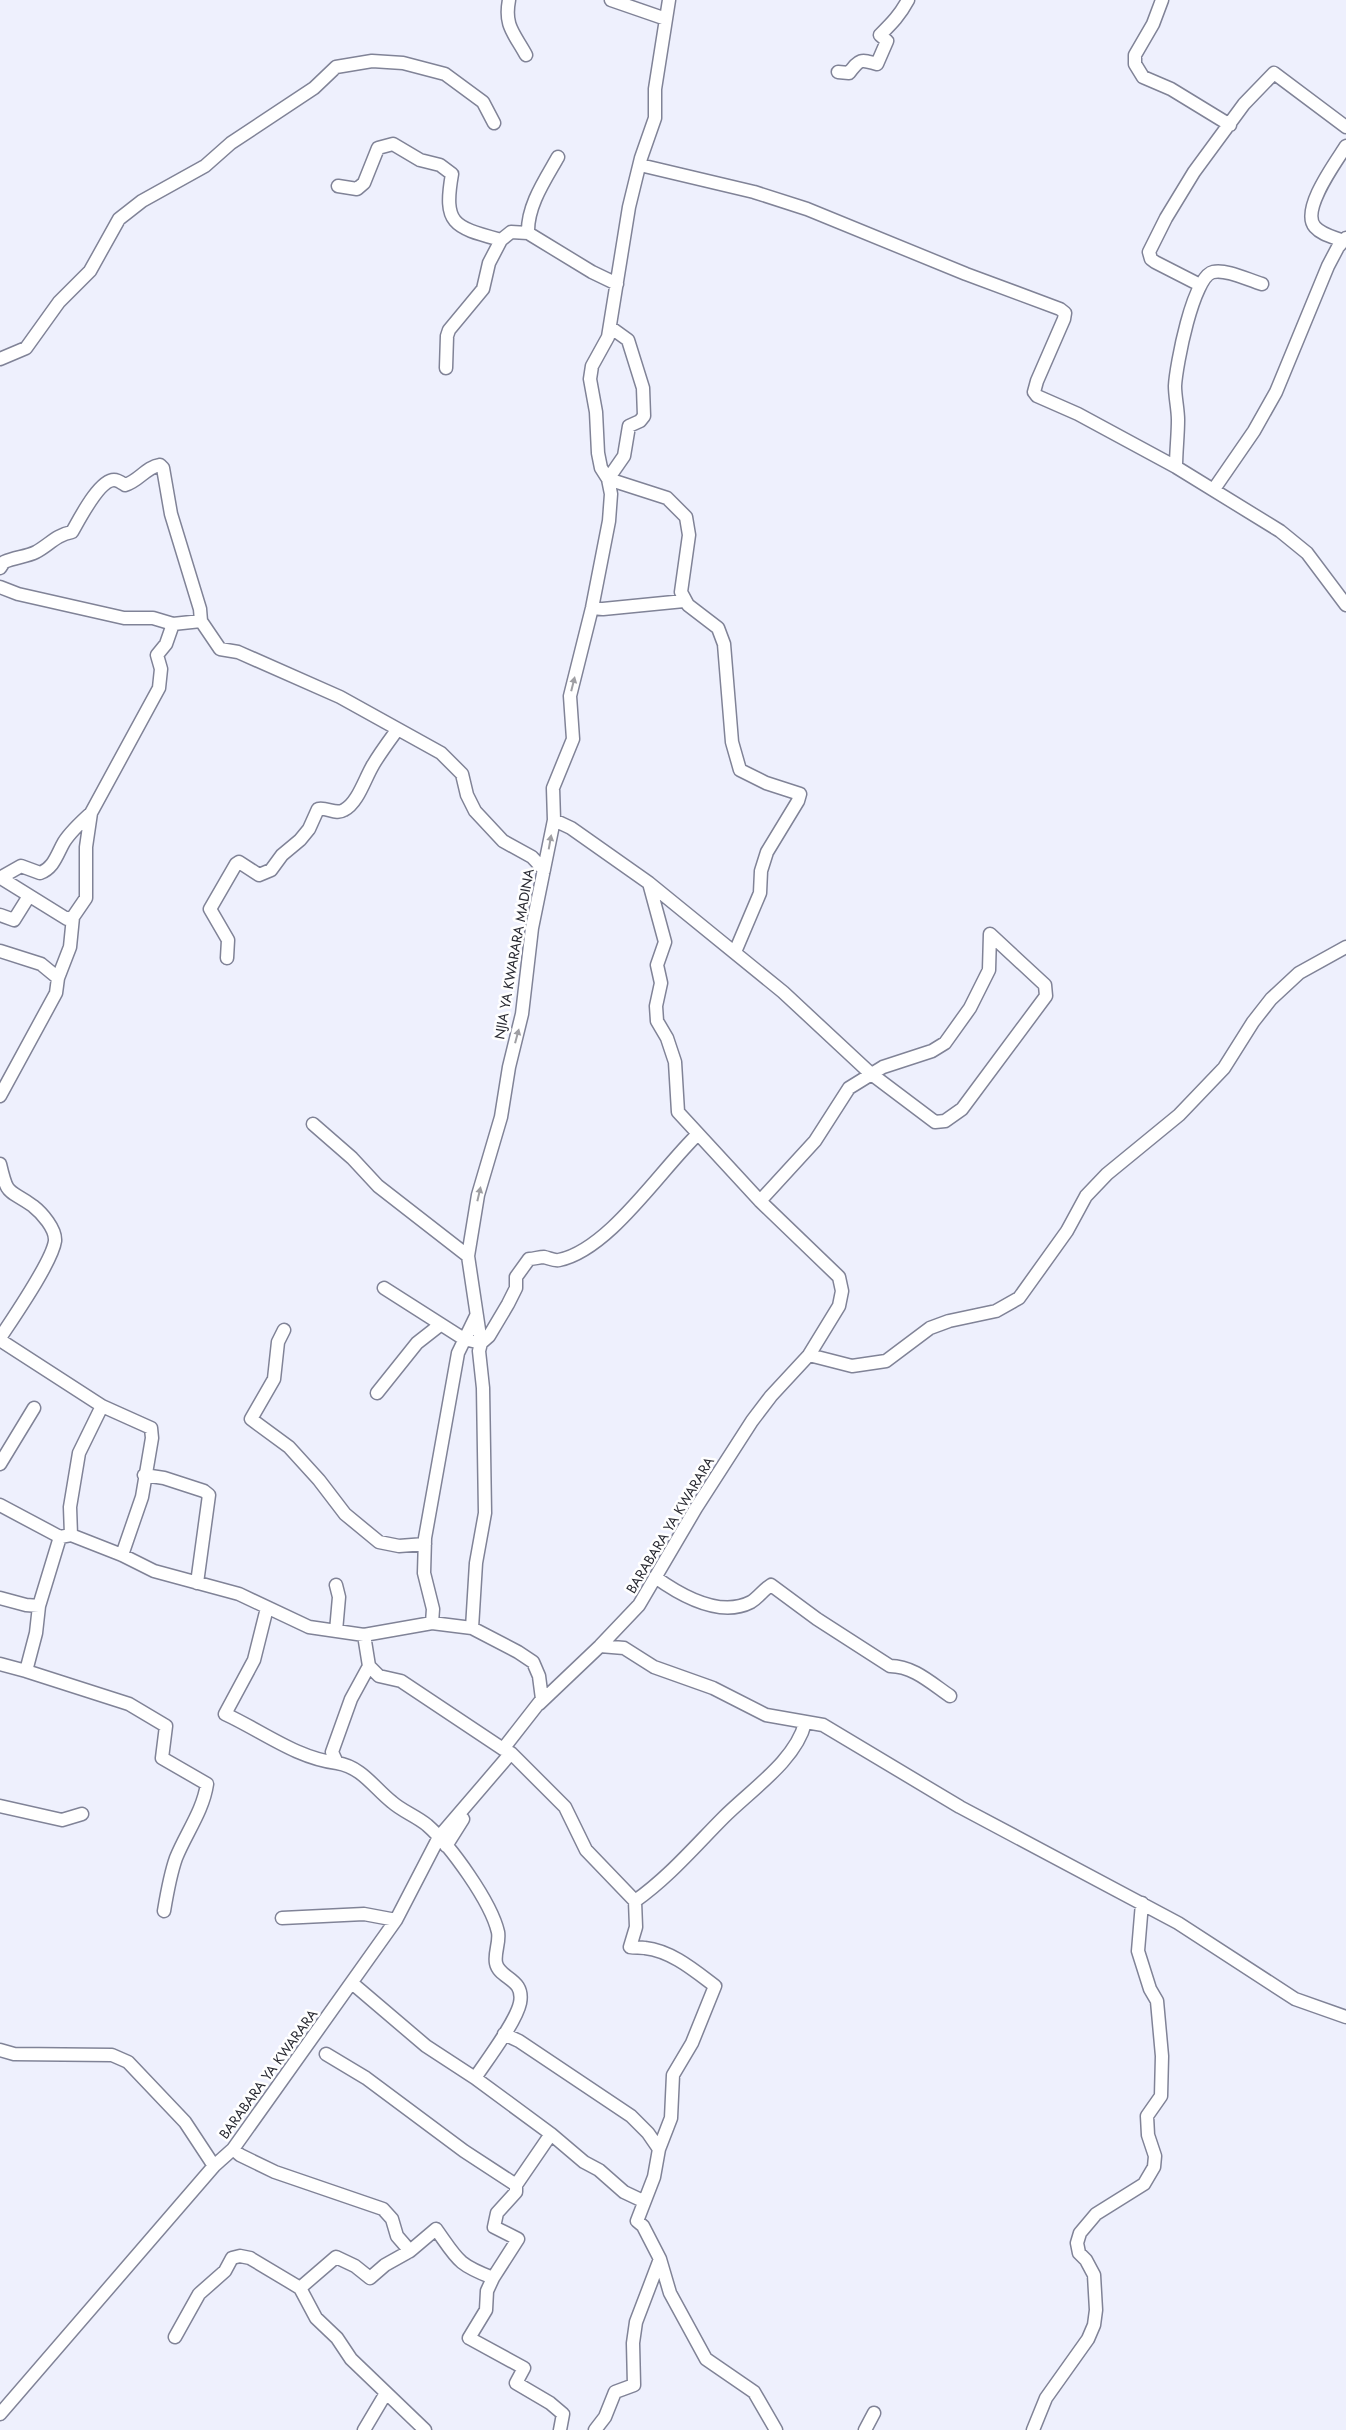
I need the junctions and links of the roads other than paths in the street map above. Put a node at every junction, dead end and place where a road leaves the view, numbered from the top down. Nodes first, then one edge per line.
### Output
1 (509, 0) edge
2 (611, 0) edge
3 (669, 0) edge
4 (908, 0) edge
5 (1162, 0) edge
6 (666, 19) junction
7 (526, 55) dead end
8 (838, 72) dead end
9 (494, 123) dead end
10 (1230, 125) junction
11 (1346, 126) edge
12 (1346, 146) edge
13 (558, 158) dead end
14 (640, 165) junction
15 (338, 186) dead end
16 (528, 233) junction
17 (501, 240) junction
18 (1344, 240) edge
19 (617, 284) junction
20 (1262, 284) dead end
21 (1200, 285) junction
22 (610, 327) junction
23 (0, 359) edge
24 (446, 368) dead end
25 (1176, 467) junction
26 (608, 479) junction
27 (1214, 489) junction
28 (0, 568) edge
29 (0, 587) edge
30 (684, 601) junction
31 (1346, 605) edge
32 (592, 608) junction
33 (201, 621) junction
34 (173, 624) junction
35 (397, 730) junction
36 (91, 813) junction
37 (554, 820) junction
38 (544, 870) junction
39 (0, 878) edge
40 (649, 883) junction
41 (29, 896) junction
42 (0, 915) edge
43 (73, 917) junction
44 (1346, 948) edge
45 (0, 951) edge
46 (734, 952) junction
47 (227, 958) dead end
48 (58, 978) junction
49 (870, 1073) junction
50 (4, 1077) edge
51 (0, 1096) edge
52 (313, 1124) dead end
53 (698, 1134) junction
54 (0, 1164) edge
55 (2, 1182) edge
56 (760, 1201) junction
57 (468, 1256) junction
58 (384, 1288) dead end
59 (476, 1316) junction
60 (440, 1325) junction
61 (284, 1330) dead end
62 (0, 1339) edge
63 (464, 1339) junction
64 (481, 1343) junction
65 (809, 1355) junction
66 (377, 1393) dead end
67 (102, 1406) junction
68 (34, 1408) dead end
69 (0, 1464) edge
70 (144, 1475) junction
71 (0, 1505) edge
72 (65, 1536) junction
73 (424, 1544) junction
74 (122, 1554) junction
75 (655, 1577) junction
76 (197, 1583) junction
77 (336, 1585) dead end
78 (0, 1598) edge
79 (39, 1606) junction
80 (267, 1608) junction
81 (432, 1623) junction
82 (472, 1628) junction
83 (336, 1631) junction
84 (364, 1635) junction
85 (600, 1646) junction
86 (0, 1664) edge
87 (369, 1666) junction
88 (26, 1671) junction
89 (950, 1696) dead end
90 (542, 1699) junction
91 (805, 1723) junction
92 (507, 1751) junction
93 (337, 1764) junction
94 (0, 1806) edge
95 (82, 1814) dead end
96 (443, 1842) junction
97 (635, 1901) junction
98 (1142, 1903) junction
99 (164, 1911) dead end
100 (282, 1918) dead end
101 (396, 1920) junction
102 (352, 1983) junction
103 (1346, 2017) edge
104 (504, 2034) junction
105 (0, 2050) edge
106 (326, 2054) dead end
107 (475, 2078) junction
108 (551, 2134) junction
109 (659, 2148) junction
110 (233, 2149) junction
111 (214, 2166) junction
112 (516, 2185) junction
113 (643, 2201) junction
114 (410, 2251) junction
115 (660, 2259) junction
116 (493, 2278) junction
117 (300, 2288) junction
118 (176, 2337) dead end
119 (386, 2393) junction
120 (874, 2413) dead end
121 (0, 2414) edge
122 (364, 2430) edge
123 (425, 2430) edge
124 (560, 2430) edge
125 (595, 2430) edge
126 (776, 2430) edge
127 (865, 2430) edge
128 (1034, 2430) edge

1 - 7 street
2 - 6 street
3 - 6 street, NJIA YA KWARARA MADINA
4 - 8 street
5 - 10 street
6 - 14 street, NJIA YA KWARARA MADINA
9 - 23 street
10 - 11 street
10 - 21 street
12 - 18 street
13 - 16 street
14 - 19 street, NJIA YA KWARARA MADINA
14 - 25 street
15 - 17 street
16 - 17 street
16 - 19 street
17 - 24 street
18 - 27 street
19 - 22 street, NJIA YA KWARARA MADINA
20 - 21 street
21 - 25 street
22 - 26 street, NJIA YA KWARARA MADINA
22 - 26 street
25 - 27 street
26 - 30 street
26 - 32 street, NJIA YA KWARARA MADINA
27 - 31 street
28 - 33 street
29 - 34 street
30 - 32 street
30 - 46 street
37 -> 32 street, NJIA YA KWARARA MADINA
33 - 34 street
33 - 35 street
34 - 36 street
35 - 38 street
35 - 47 street
36 - 39 street
36 - 43 street
38 -> 37 street, NJIA YA KWARARA MADINA
37 - 40 street
57 -> 38 street, NJIA YA KWARARA MADINA
39 - 41 street
40 - 46 street
40 - 53 street, BARABARA YA KWARARA
41 - 42 street
41 - 43 street
43 - 48 street
44 - 65 street
45 - 48 street
46 - 49 street
48 - 50 street
49 - 49 street
49 - 56 street
50 - 51 street
52 - 57 street
53 - 56 street, BARABARA YA KWARARA
53 - 64 street
54 - 55 street
55 - 62 street
56 - 65 street, BARABARA YA KWARARA
57 - 59 street
58 - 60 street
59 - 63 street
59 - 64 street
60 - 63 street
60 - 66 street
61 - 73 street
62 - 67 street
63 - 64 street
63 - 73 street
64 - 82 street
65 - 75 street, BARABARA YA KWARARA
67 - 70 street
67 - 72 street
68 - 69 street
70 - 74 street
70 - 76 street
71 - 72 street
72 - 74 street
72 - 79 street
73 - 81 street
74 - 76 street
75 - 85 street, BARABARA YA KWARARA
75 - 89 street
76 - 80 street
77 - 83 street
78 - 79 street
79 - 88 street
80 - 83 street
80 - 93 street
81 - 82 street
81 - 84 street
82 - 90 street
83 - 84 street
84 - 87 street
85 - 90 street, BARABARA YA KWARARA
85 - 91 street
86 - 88 street
87 - 92 street
87 - 93 street
88 - 99 street
90 - 92 street, BARABARA YA KWARARA
91 - 97 street
91 - 98 street
92 - 96 street, BARABARA YA KWARARA
92 - 97 street
93 - 96 street
94 - 95 street
96 - 101 street, BARABARA YA KWARARA
96 - 104 street
97 - 109 street
98 - 103 street
98 - 128 street
100 - 101 street
101 - 102 street, BARABARA YA KWARARA
102 - 107 street
102 - 110 street, BARABARA YA KWARARA
104 - 107 street
104 - 109 street
105 - 111 street
106 - 112 street
107 - 108 street
108 - 112 street
108 - 113 street
109 - 113 street
110 - 111 street, BARABARA YA KWARARA
110 - 114 street
111 - 121 street, BARABARA YA KWARARA
112 - 116 street
113 - 115 street
114 - 116 street
114 - 117 street
115 - 125 street
115 - 126 street
116 - 124 street
117 - 118 street
117 - 119 street
119 - 122 street
119 - 123 street
120 - 127 street

